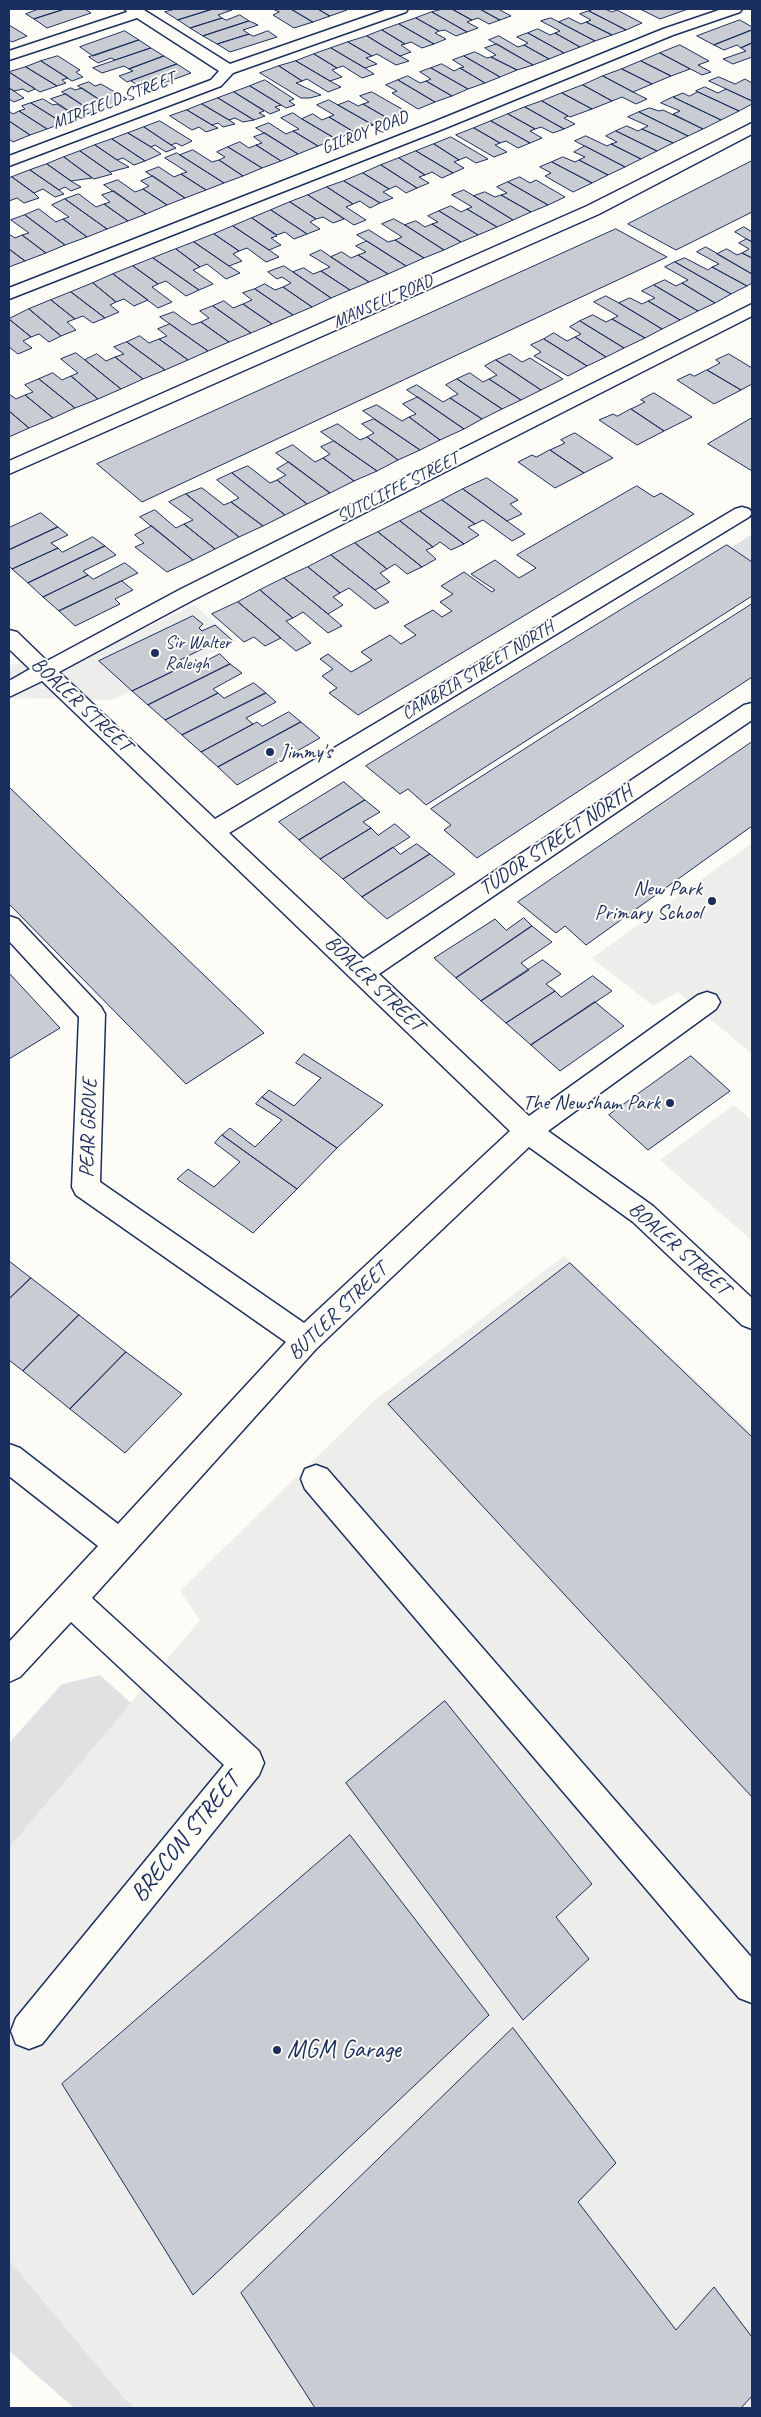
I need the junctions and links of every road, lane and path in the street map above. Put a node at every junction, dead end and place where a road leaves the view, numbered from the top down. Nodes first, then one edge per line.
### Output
1 (401, 9) edge
2 (735, 9) edge
3 (136, 11) edge
4 (9, 56) edge
5 (228, 70) junction
6 (752, 128) edge
7 (9, 162) edge
8 (9, 294) edge
9 (752, 309) edge
10 (9, 468) edge
11 (742, 513) dead end
12 (9, 637) edge
13 (45, 671) junction
14 (9, 690) edge
15 (752, 710) edge
16 (214, 831) junction
17 (9, 926) edge
18 (361, 973) junction
19 (707, 1002) dead end
20 (528, 1131) junction
21 (752, 1316) edge
22 (306, 1340) junction
23 (9, 1458) edge
24 (316, 1480) dead end
25 (120, 1544) junction
26 (69, 1599) junction
27 (9, 1666) edge
28 (752, 1984) edge
29 (29, 2031) dead end

1 - 5 street
2 - 8 street, GILROY ROAD
3 - 4 street
3 - 5 street
5 - 7 street, MIRFIELD STREET
6 - 10 street, MANSELL ROAD
9 - 13 street, SUTCLIFFE STREET
11 - 16 street, CAMBRIA STREET NORTH
12 - 13 street, BOALER STREET
13 - 14 street, SUTCLIFFE STREET
13 - 16 street, BOALER STREET
15 - 18 street, TUDOR STREET NORTH
16 - 18 street, BOALER STREET
17 - 22 street, PEAR GROVE
18 - 20 street, BOALER STREET
19 - 20 street, BUTLER STREET
20 - 21 street, BOALER STREET
20 - 22 street, BUTLER STREET
22 - 25 street, BUTLER STREET
23 - 25 street
24 - 28 street
25 - 26 street, BUTLER STREET
26 - 27 street, BUTLER STREET
26 - 29 street, BRECON STREET

